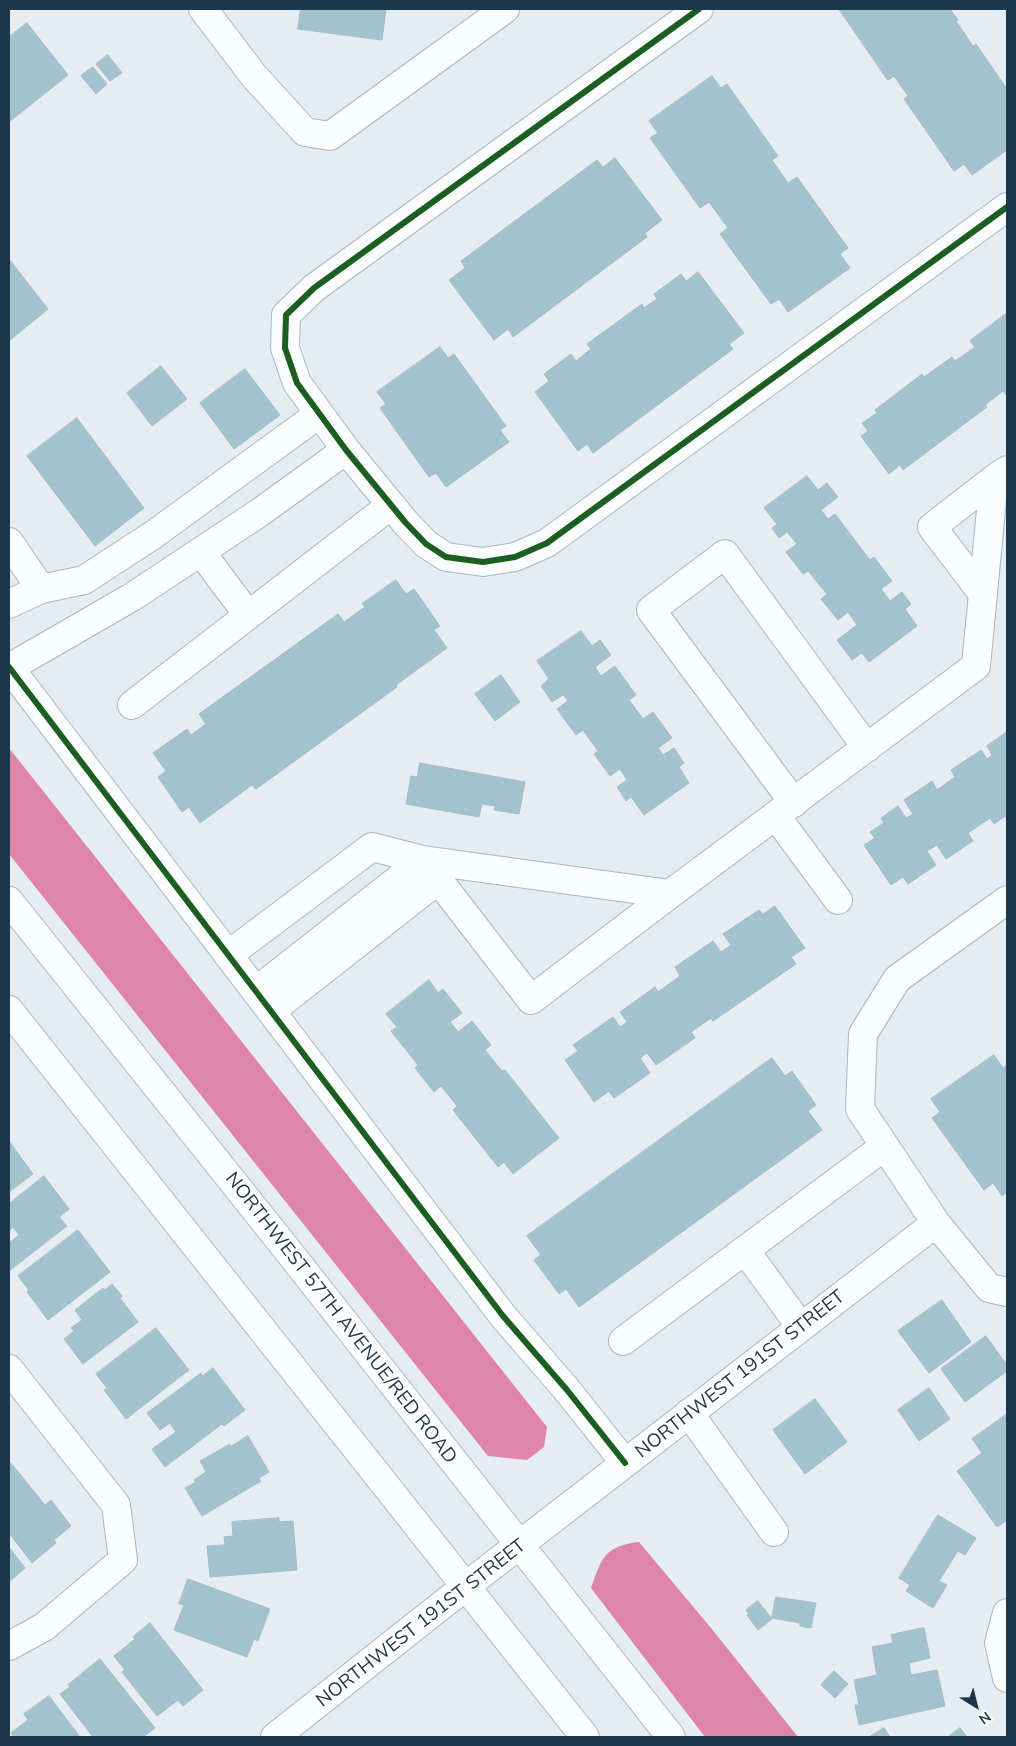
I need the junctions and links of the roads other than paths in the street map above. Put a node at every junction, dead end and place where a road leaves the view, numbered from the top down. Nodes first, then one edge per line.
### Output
1 (202, 9) edge
2 (505, 9) edge
3 (699, 9) edge
4 (1007, 207) edge
5 (319, 414) junction
6 (346, 450) junction
7 (1001, 475) edge
8 (391, 505) junction
9 (9, 542) edge
10 (201, 552) junction
11 (41, 589) junction
12 (983, 594) junction
13 (9, 604) edge
14 (248, 615) junction
15 (9, 668) edge
16 (132, 705) dead end
17 (867, 748) junction
18 (785, 809) junction
19 (346, 866) junction
20 (431, 870) junction
21 (670, 894) junction
22 (372, 900) junction
23 (838, 900) dead end
24 (1007, 900) edge
25 (9, 901) edge
26 (228, 955) junction
27 (263, 1001) junction
28 (9, 1010) edge
29 (885, 1146) junction
30 (936, 1223) junction
31 (744, 1250) junction
32 (1007, 1292) edge
33 (801, 1327) junction
34 (623, 1341) dead end
35 (9, 1369) edge
36 (689, 1413) junction
37 (625, 1463) junction
38 (774, 1532) dead end
39 (520, 1545) junction
40 (466, 1586) junction
41 (1007, 1613) edge
42 (9, 1646) edge
43 (1007, 1678) edge
44 (275, 1737) edge
45 (585, 1737) edge
46 (671, 1737) edge

1 - 2 street
3 - 5 street
4 - 8 street
5 - 6 street
5 - 11 street
6 - 8 street
6 - 10 street
7 - 12 street
7 - 12 street
8 - 14 street
9 - 11 street
10 - 14 street
10 - 15 street
11 - 13 street
12 - 17 street
14 - 16 street
15 - 26 street
17 - 18 street
17 - 18 street
18 - 21 street
18 - 23 street
19 - 20 street
19 - 22 street
19 - 26 street
20 - 21 street
20 - 21 street
20 - 22 street
20 - 27 street
22 - 27 street
24 - 29 street
25 - 39 street, NORTHWEST 57TH AVENUE/RED ROAD
26 - 27 street
27 - 37 street
28 - 40 street
29 - 30 street
29 - 31 street
30 - 32 street
30 - 33 street, NORTHWEST 191ST STREET
31 - 33 street
31 - 34 street
33 - 36 street, NORTHWEST 191ST STREET
35 - 42 street
36 - 37 street, NORTHWEST 191ST STREET
36 - 38 street
37 - 39 street, NORTHWEST 191ST STREET
39 - 40 street, NORTHWEST 191ST STREET
39 - 46 street, NORTHWEST 57TH AVENUE/RED ROAD
40 - 44 street, NORTHWEST 191ST STREET
40 - 45 street
41 - 43 street

